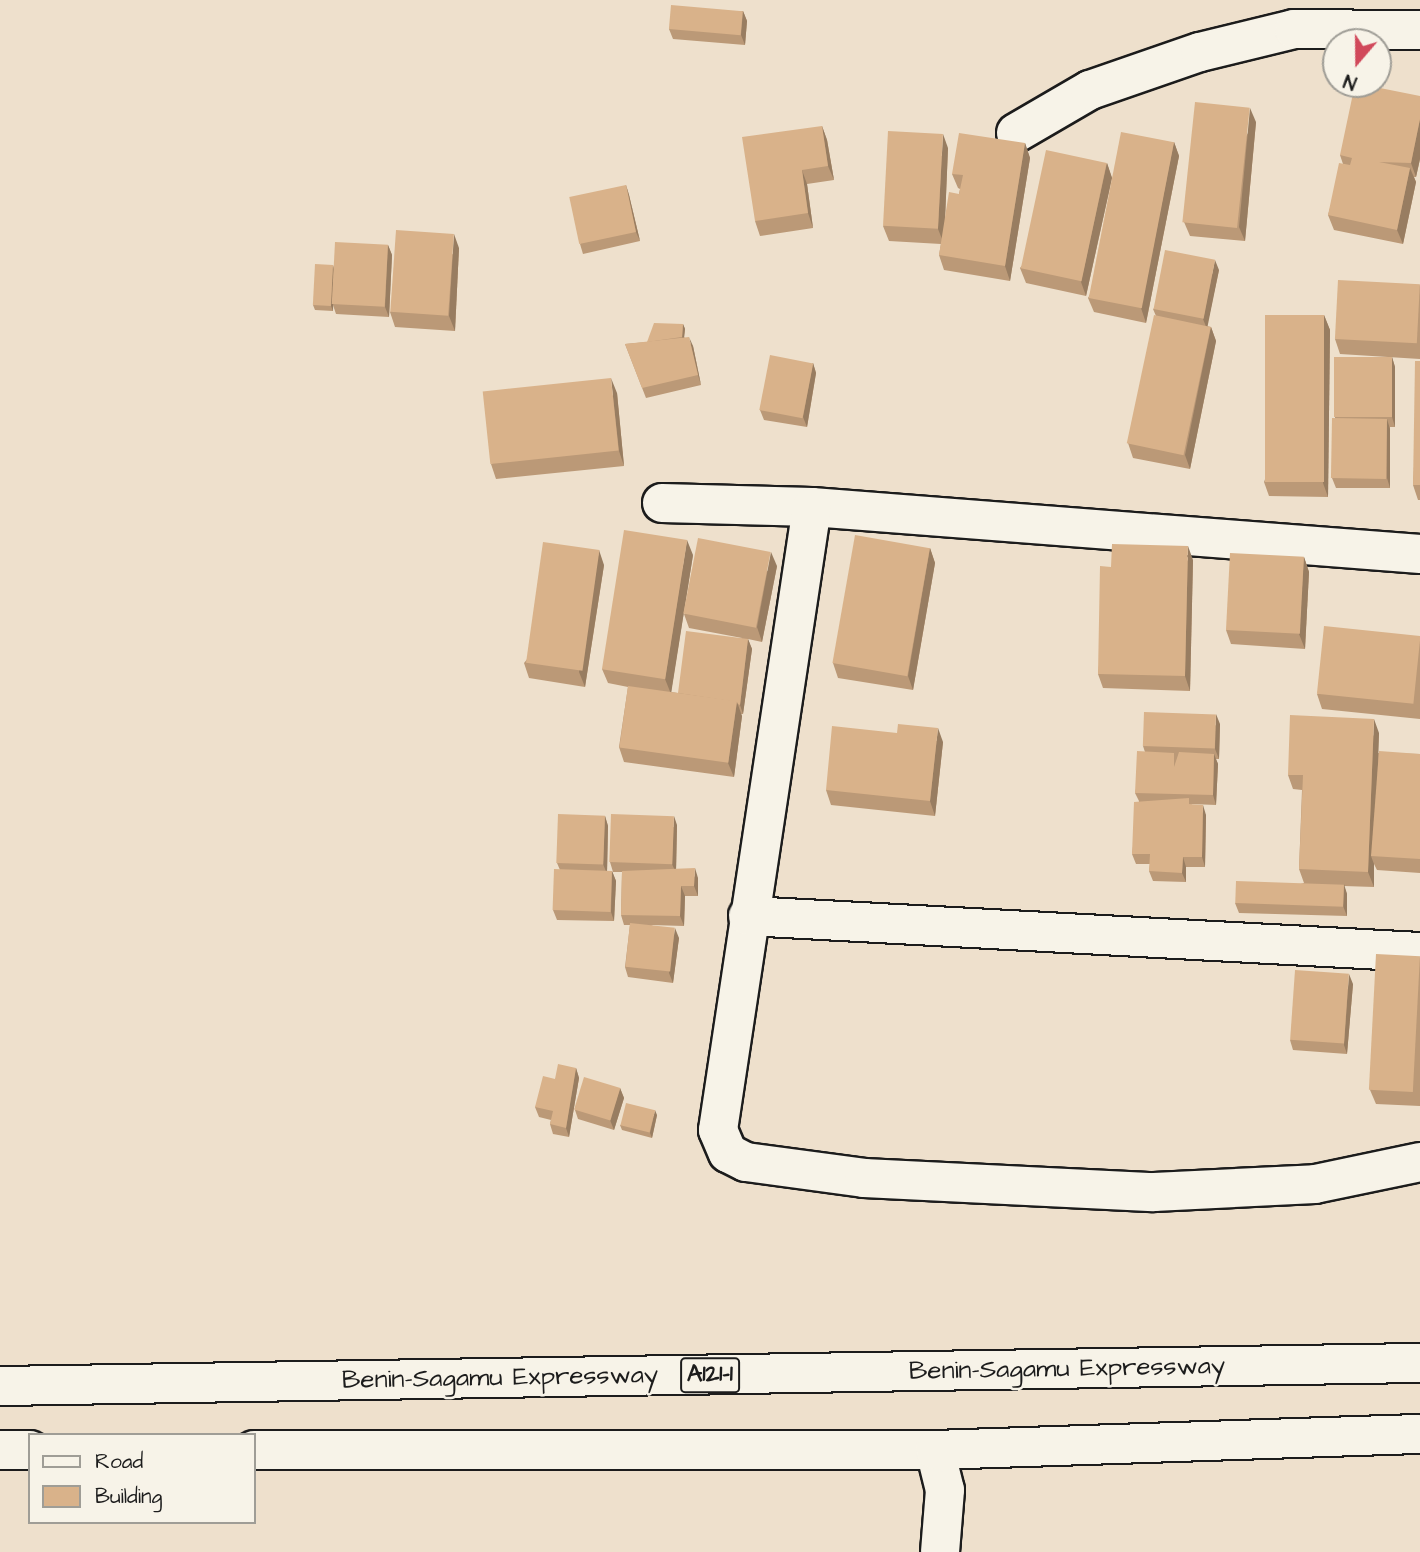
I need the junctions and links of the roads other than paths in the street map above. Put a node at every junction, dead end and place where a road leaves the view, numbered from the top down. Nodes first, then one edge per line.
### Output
1 (1420, 30) edge
2 (1016, 133) dead end
3 (662, 503) dead end
4 (812, 507) junction
5 (1420, 554) edge
6 (748, 916) junction
7 (1420, 952) edge
8 (1420, 1162) edge
9 (1420, 1363) edge
10 (0, 1386) edge
11 (1420, 1433) edge
12 (0, 1450) edge
13 (28, 1450) edge
14 (256, 1450) edge
15 (935, 1450) junction
16 (940, 1552) edge

1 - 2 main road
3 - 4 main road
4 - 5 main road
4 - 6 main road
6 - 7 main road
6 - 8 main road
9 - 10 main road, Benin-Sagamu Expressway / A121-1
11 - 15 main road
12 - 13 main road
14 - 15 main road
15 - 16 main road

